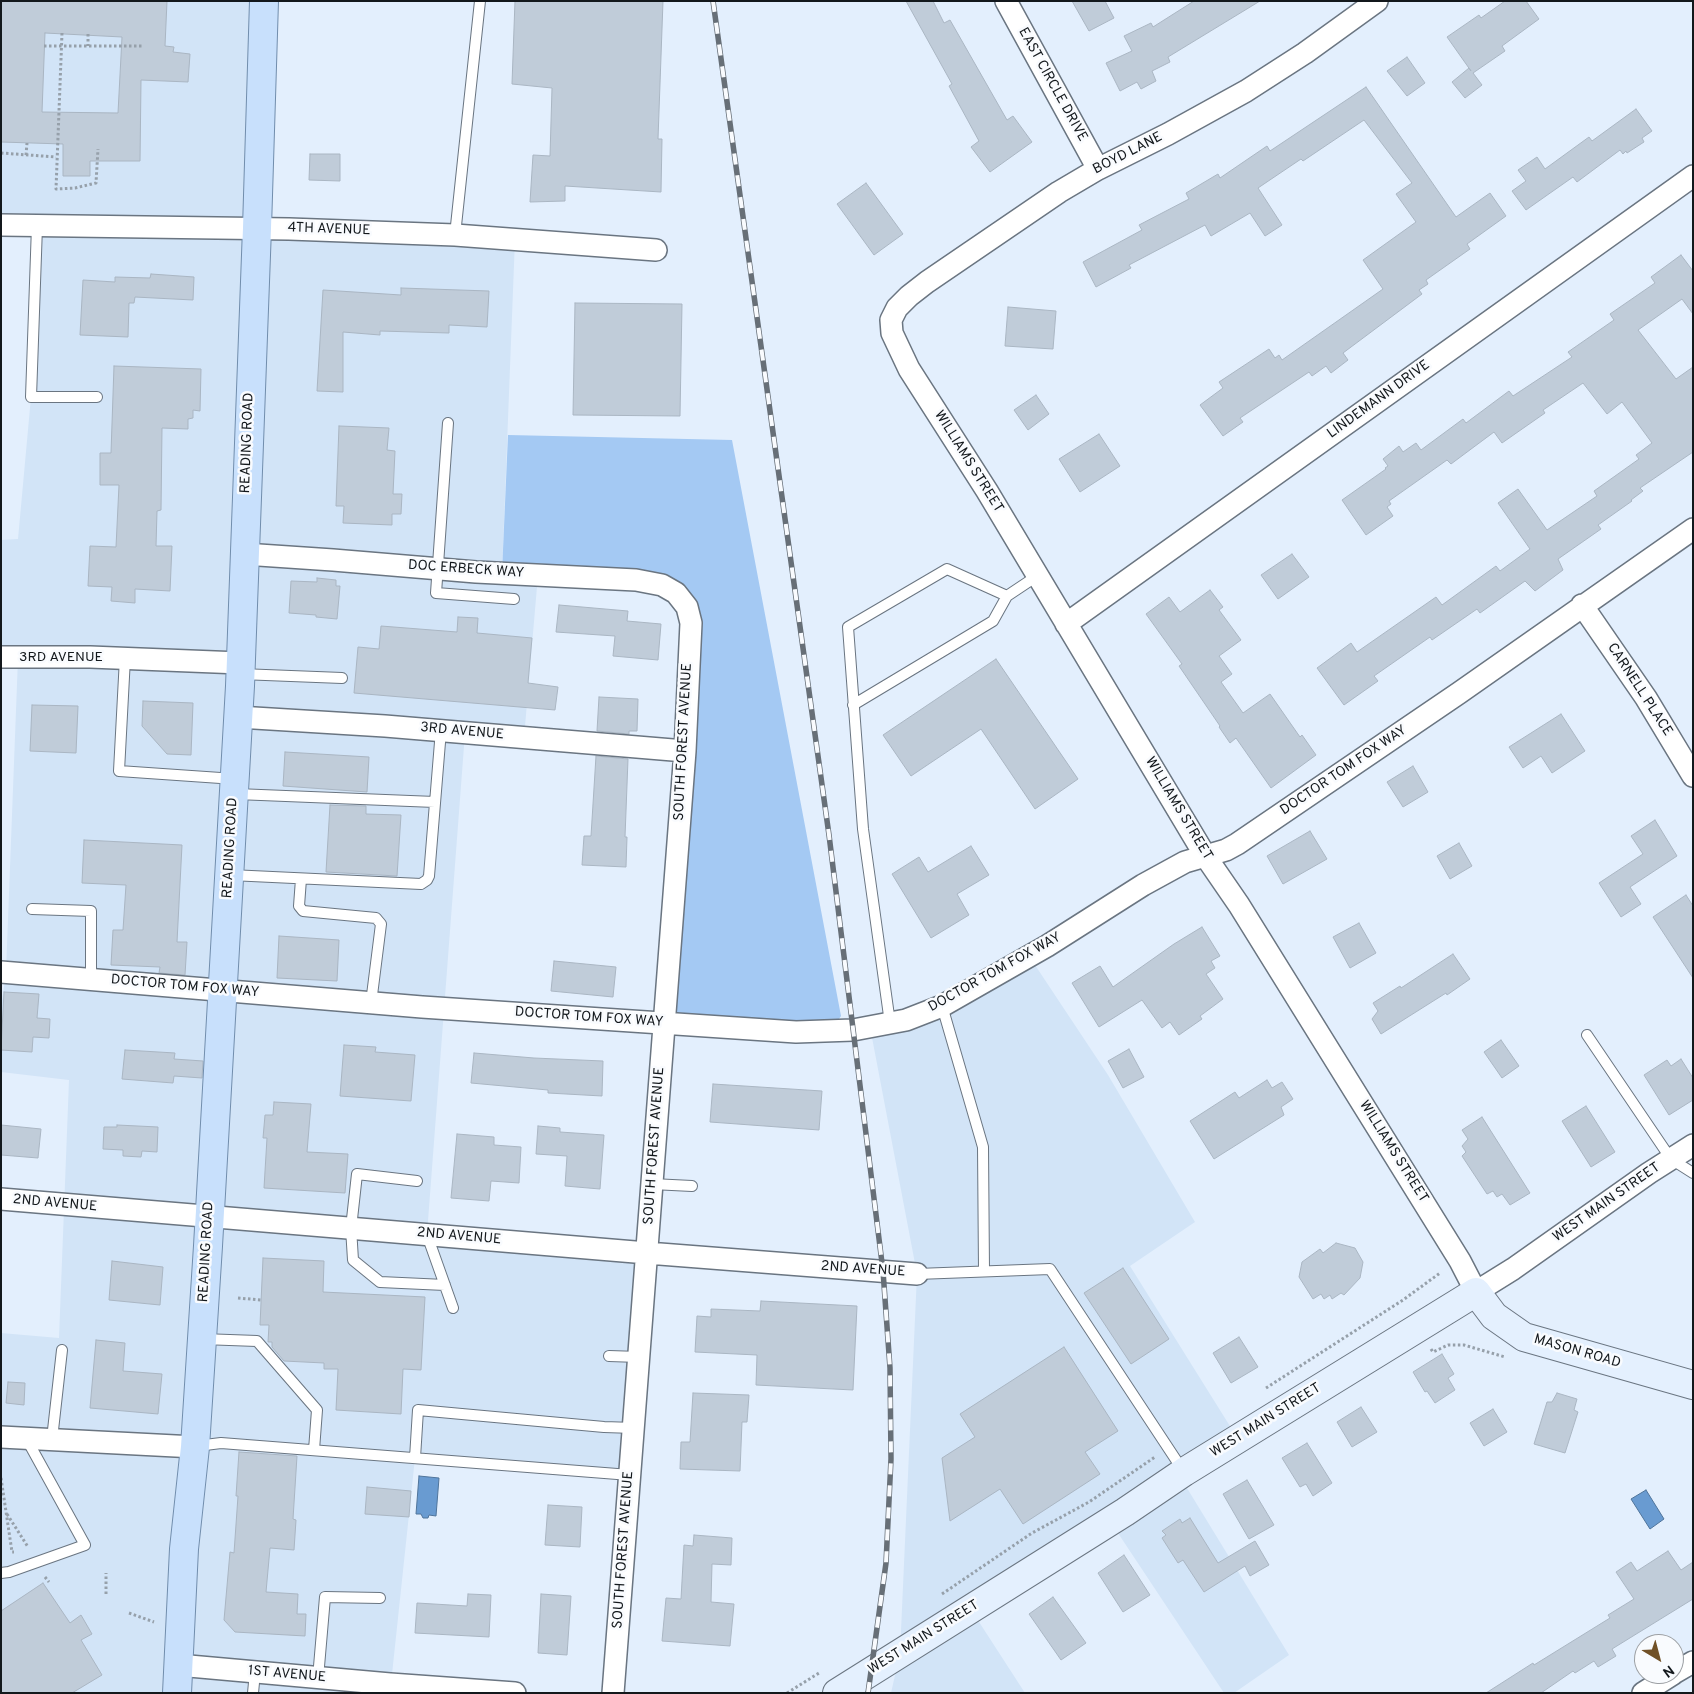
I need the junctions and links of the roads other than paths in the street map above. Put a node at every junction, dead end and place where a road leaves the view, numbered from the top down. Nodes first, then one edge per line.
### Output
1 (264, 1) edge
2 (480, 1) edge
3 (1006, 1) edge
4 (1377, 1) edge
5 (1098, 169) junction
6 (1693, 176) edge
7 (1, 225) edge
8 (37, 226) junction
9 (257, 228) junction
10 (455, 235) junction
11 (656, 250) dead end
12 (890, 320) joint
13 (96, 396) dead end
14 (448, 424) dead end
15 (1693, 529) edge
16 (244, 554) junction
17 (437, 569) junction
18 (1038, 576) junction
19 (1007, 596) junction
20 (514, 599) dead end
21 (683, 600) joint
22 (1582, 605) junction
23 (1066, 624) junction
24 (1, 658) edge
25 (125, 658) junction
26 (240, 668) junction
27 (342, 678) dead end
28 (853, 705) junction
29 (238, 717) junction
30 (441, 730) junction
31 (685, 752) junction
32 (1693, 776) edge
33 (234, 787) junction
34 (435, 802) junction
35 (1206, 857) junction
36 (229, 875) junction
37 (301, 879) junction
38 (32, 909) dead end
39 (1, 972) edge
40 (91, 979) junction
41 (223, 990) junction
42 (378, 1004) junction
43 (942, 1006) junction
44 (890, 1023) junction
45 (665, 1024) junction
46 (1587, 1035) dead end
47 (1693, 1145) edge
48 (1671, 1159) junction
49 (1693, 1173) edge
50 (417, 1181) dead end
51 (652, 1184) junction
52 (692, 1186) dead end
53 (1, 1199) edge
54 (209, 1216) junction
55 (350, 1228) junction
56 (427, 1235) junction
57 (647, 1253) junction
58 (984, 1271) junction
59 (917, 1274) joint
60 (445, 1284) junction
61 (1476, 1292) junction
62 (453, 1308) dead end
63 (201, 1339) junction
64 (62, 1350) dead end
65 (609, 1356) dead end
66 (639, 1357) junction
67 (1693, 1385) edge
68 (634, 1428) junction
69 (1, 1437) edge
70 (26, 1438) junction
71 (52, 1439) junction
72 (195, 1447) junction
73 (314, 1450) junction
74 (415, 1458) junction
75 (1184, 1472) junction
76 (630, 1475) junction
77 (1, 1573) edge
78 (380, 1598) dead end
79 (178, 1665) junction
80 (318, 1678) junction
81 (832, 1680) edge
82 (254, 1682) edge
83 (1658, 1684) edge
84 (390, 1688) edge
85 (177, 1693) edge
86 (515, 1693) edge
87 (613, 1693) edge
88 (1643, 1693) edge

1 - 9 main road, READING ROAD
2 - 10 lane
3 - 5 street, EAST CIRCLE DRIVE
4 - 5 street, BOYD LANE
5 - 12 street, BOYD LANE
6 - 23 street, LINDEMANN DRIVE
7 - 8 street, 4TH AVENUE
8 - 9 street, 4TH AVENUE
8 - 13 lane
9 - 10 street, 4TH AVENUE
9 - 16 main road, READING ROAD
10 - 11 street, 4TH AVENUE
12 - 18 street, WILLIAMS STREET
14 - 17 lane
15 - 22 street, DOCTOR TOM FOX WAY
16 - 17 street, DOC ERBECK WAY
16 - 26 main road, READING ROAD
17 - 20 lane
17 - 21 street, DOC ERBECK WAY
18 - 19 lane
18 - 23 street, WILLIAMS STREET
19 - 28 lane
19 - 28 lane
21 - 31 street, SOUTH FOREST AVENUE
22 - 32 street, CARNELL PLACE
22 - 35 street, DOCTOR TOM FOX WAY
23 - 35 street, WILLIAMS STREET
24 - 25 street, 3RD AVENUE
25 - 26 street, 3RD AVENUE
25 - 33 lane
26 - 27 lane
26 - 29 main road, READING ROAD
28 - 44 lane
29 - 30 street, 3RD AVENUE
29 - 33 main road, READING ROAD
30 - 31 street, 3RD AVENUE
30 - 34 lane
31 - 45 street, SOUTH FOREST AVENUE
33 - 34 lane
33 - 36 main road, READING ROAD
34 - 37 lane
35 - 43 street, DOCTOR TOM FOX WAY
35 - 61 street, WILLIAMS STREET
36 - 37 lane
36 - 41 main road, READING ROAD
37 - 42 lane
38 - 40 lane
39 - 40 street, DOCTOR TOM FOX WAY
40 - 41 street, DOCTOR TOM FOX WAY
41 - 42 street, DOCTOR TOM FOX WAY
41 - 54 main road, READING ROAD
42 - 45 street, DOCTOR TOM FOX WAY
43 - 44 street, DOCTOR TOM FOX WAY
43 - 58 lane
44 - 45 street, DOCTOR TOM FOX WAY
45 - 51 street, SOUTH FOREST AVENUE
46 - 48 lane
47 - 48 street, WEST MAIN STREET
48 - 49 lane
48 - 61 street, WEST MAIN STREET
50 - 55 lane
51 - 52 lane
51 - 57 street, SOUTH FOREST AVENUE
53 - 54 street, 2ND AVENUE
54 - 55 street, 2ND AVENUE
54 - 63 main road, READING ROAD
55 - 56 street, 2ND AVENUE
55 - 60 lane
56 - 57 street, 2ND AVENUE
56 - 60 lane
57 - 59 street, 2ND AVENUE
57 - 66 street, SOUTH FOREST AVENUE
58 - 59 lane
58 - 75 lane
60 - 62 lane
61 - 67 main road, MASON ROAD
61 - 75 main road, WEST MAIN STREET
63 - 72 main road, READING ROAD
63 - 73 lane
64 - 71 lane
65 - 66 lane
66 - 68 street, SOUTH FOREST AVENUE
68 - 74 lane
68 - 76 street, SOUTH FOREST AVENUE
69 - 70 street
70 - 71 street
70 - 77 lane
71 - 72 street
72 - 73 lane
72 - 79 main road, READING ROAD
73 - 74 lane
74 - 76 lane
75 - 81 main road, WEST MAIN STREET
76 - 87 street, SOUTH FOREST AVENUE
78 - 80 lane
79 - 82 street, 1ST AVENUE
79 - 85 main road, READING ROAD
80 - 82 street, 1ST AVENUE
80 - 84 street, 1ST AVENUE
83 - 88 street
84 - 86 street, 1ST AVENUE

